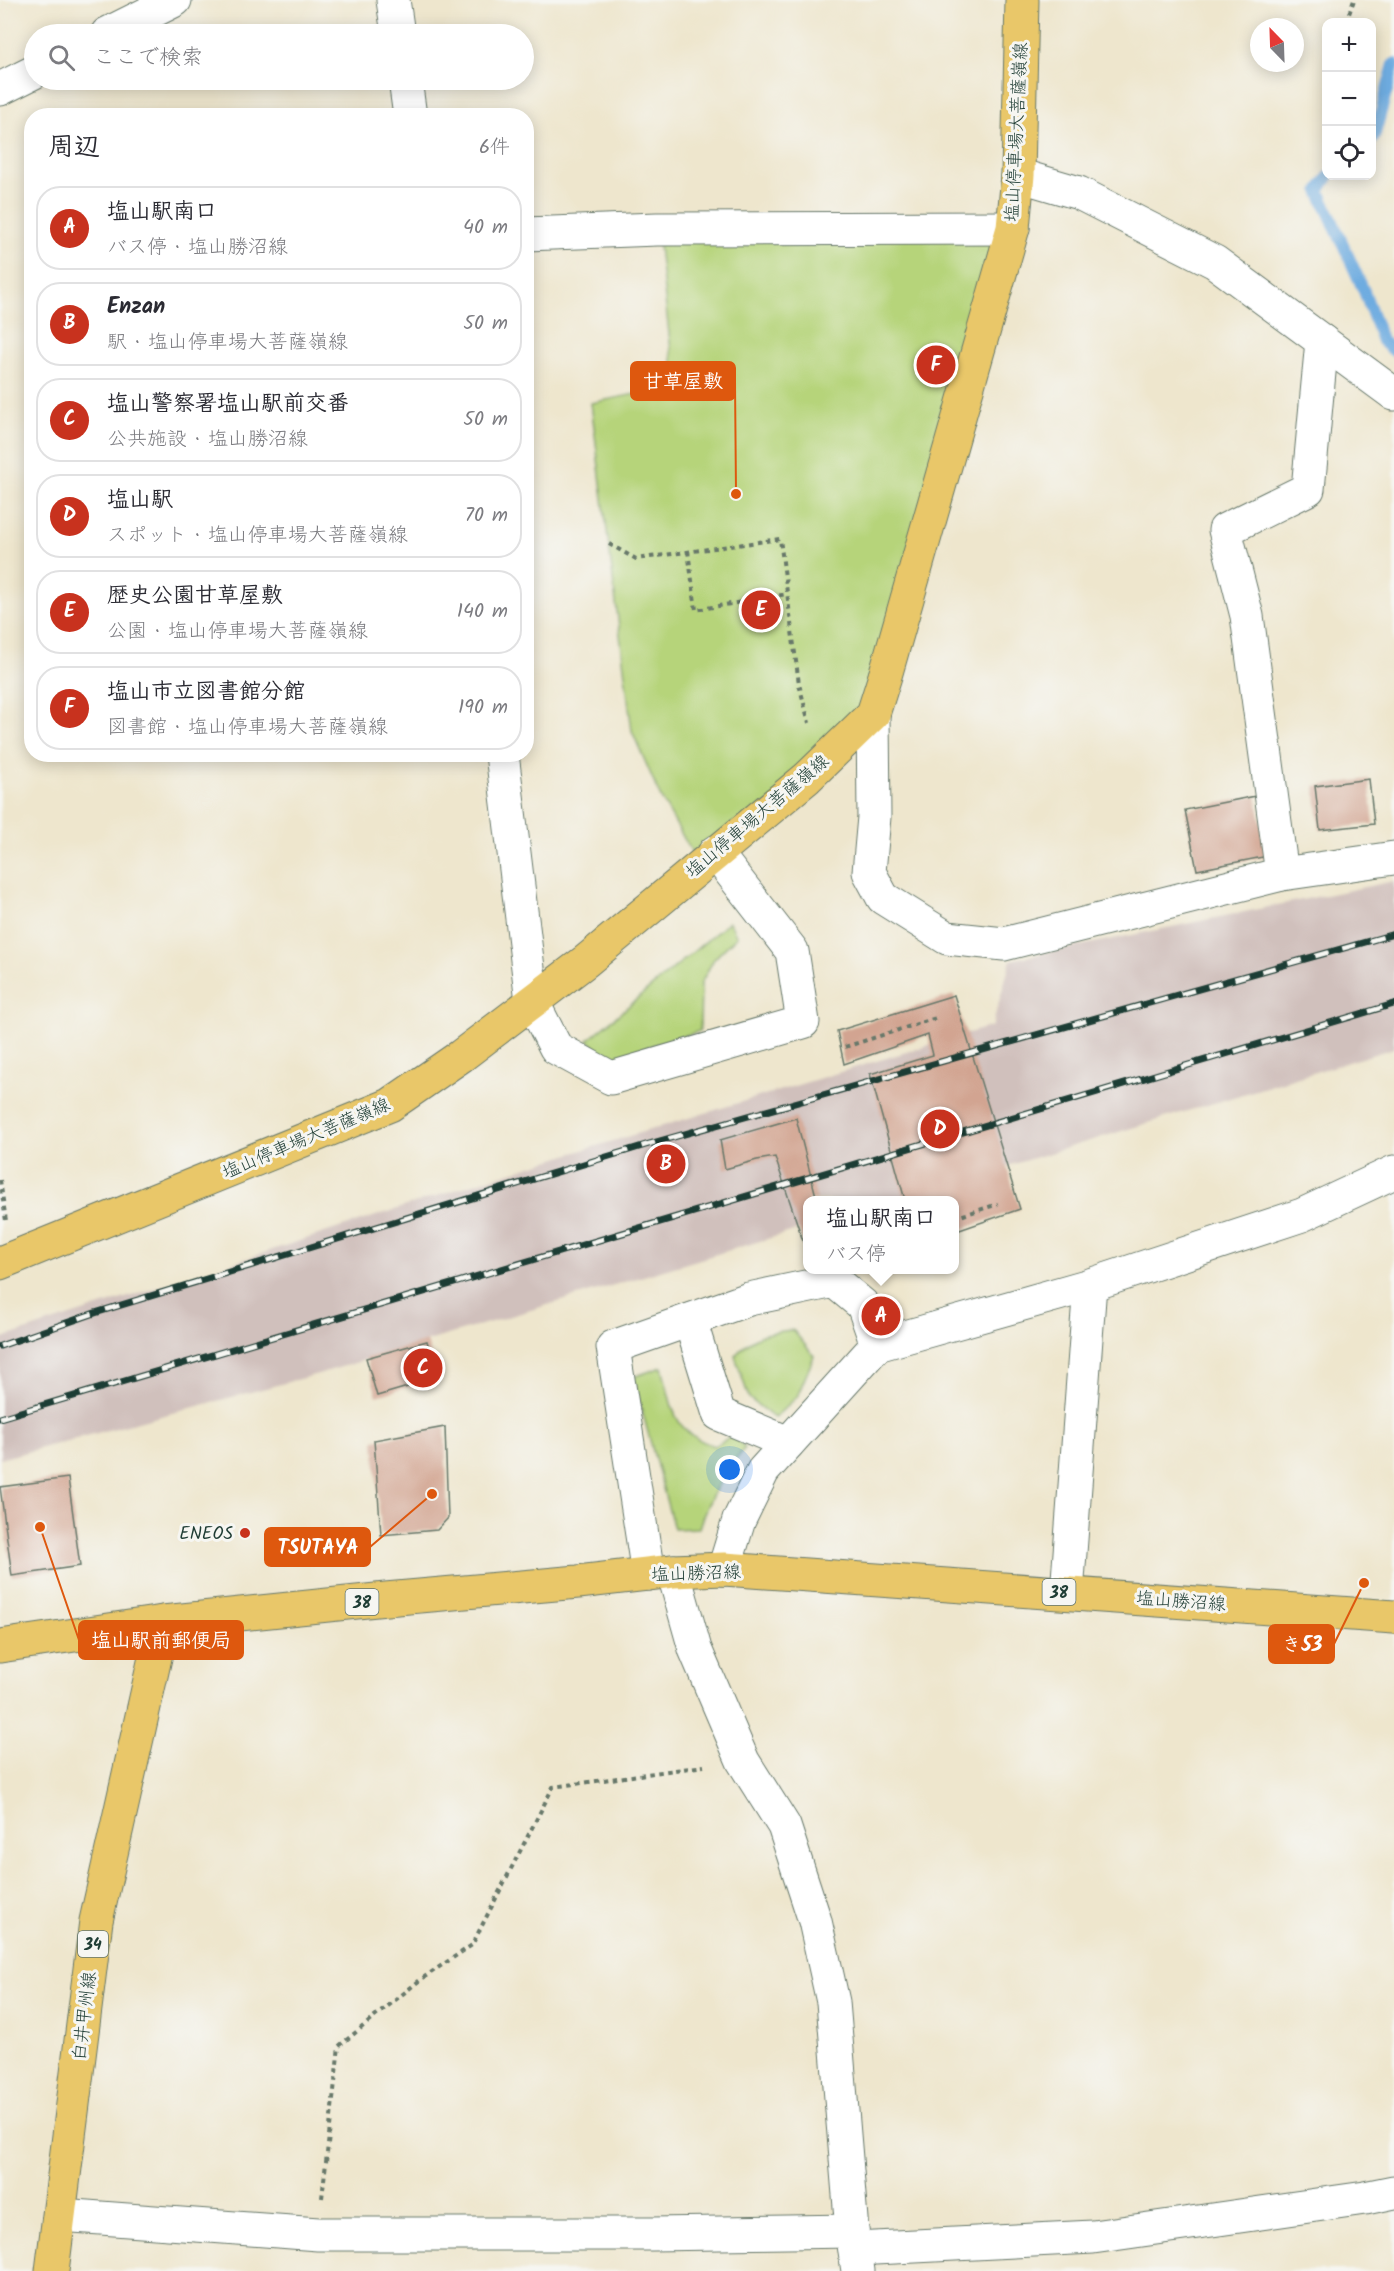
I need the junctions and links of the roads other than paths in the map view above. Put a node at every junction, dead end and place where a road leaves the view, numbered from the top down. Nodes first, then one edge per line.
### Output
1 (175, 0) edge
2 (393, 0) edge
3 (1022, 0) edge
4 (127, 24) edge
5 (397, 24) edge
6 (24, 77) edge
7 (0, 89) edge
8 (406, 90) edge
9 (409, 108) edge
10 (1018, 175) junction
11 (1013, 228) junction
12 (534, 234) edge
13 (1322, 341) junction
14 (1394, 394) edge
15 (873, 714) junction
16 (503, 762) edge
17 (715, 852) junction
18 (1394, 858) edge
19 (1282, 874) junction
20 (532, 1001) junction
21 (1394, 1172) edge
22 (0, 1263) edge
23 (1090, 1285) junction
24 (690, 1320) junction
25 (877, 1345) junction
26 (788, 1443) junction
27 (724, 1569) junction
28 (661, 1573) junction
29 (1067, 1593) junction
30 (1394, 1617) edge
31 (164, 1622) junction
32 (0, 1646) edge
33 (1394, 2192) edge
34 (60, 2215) junction
35 (855, 2251) edge
36 (51, 2271) edge

1 - 4 street
2 - 5 street
3 - 10 main road, 塩山停車場大菩薩嶺線
6 - 7 street
8 - 9 street
10 - 11 main road, 塩山停車場大菩薩嶺線
10 - 13 street
11 - 12 street
11 - 15 main road, 塩山停車場大菩薩嶺線
13 - 14 street
13 - 19 street
15 - 17 main road, 塩山停車場大菩薩嶺線
15 - 19 street
16 - 20 street
17 - 20 main road, 塩山停車場大菩薩嶺線
17 - 20 street
18 - 19 street
20 - 22 main road, 塩山停車場大菩薩嶺線
21 - 23 street
23 - 25 street
23 - 29 street
24 - 25 street
24 - 26 street
24 - 28 street
25 - 26 street
26 - 27 street
27 - 28 main road, 塩山勝沼線 / 38
27 - 29 main road, 塩山勝沼線 / 38
28 - 31 main road, 塩山勝沼線 / 38
28 - 35 street
29 - 30 main road, 塩山勝沼線 / 38
31 - 32 main road, 塩山勝沼線 / 38
31 - 34 main road, 白井甲州線 / 34
33 - 35 street
34 - 35 street
34 - 36 main road, 白井甲州線 / 34

